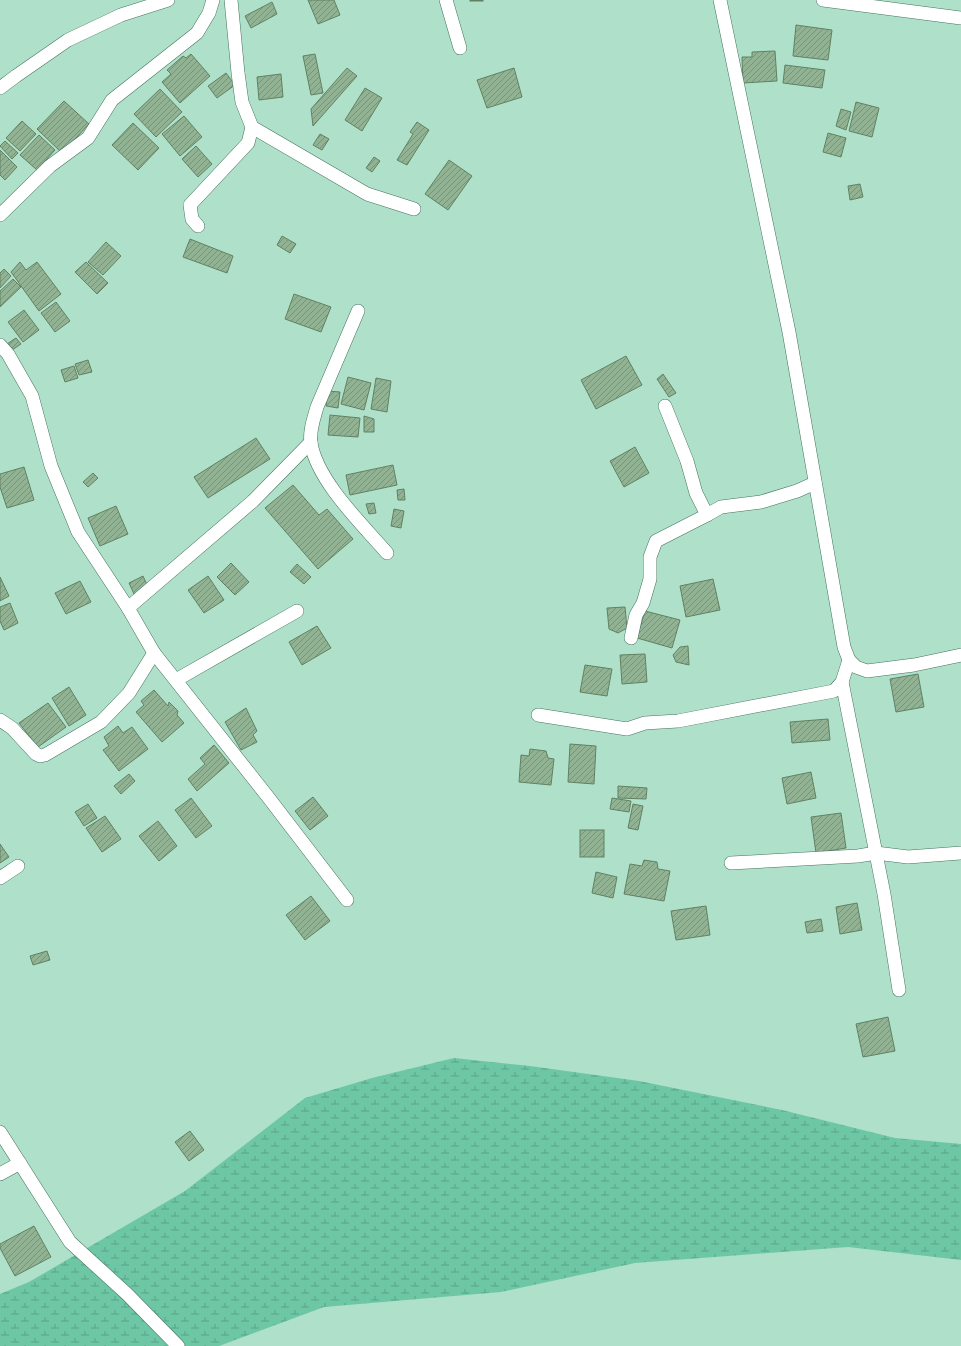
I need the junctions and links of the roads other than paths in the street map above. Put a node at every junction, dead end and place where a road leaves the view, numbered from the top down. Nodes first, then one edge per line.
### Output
1 (168, 0) edge
2 (213, 0) edge
3 (231, 0) edge
4 (446, 0) edge
5 (720, 0) edge
6 (823, 0) edge
7 (961, 18) edge
8 (460, 48) dead end
9 (0, 88) edge
10 (252, 127) junction
11 (414, 209) dead end
12 (0, 215) edge
13 (198, 226) dead end
14 (358, 311) dead end
15 (0, 345) edge
16 (665, 406) dead end
17 (311, 442) junction
18 (815, 483) junction
19 (707, 515) junction
20 (387, 552) dead end
21 (128, 608) junction
22 (297, 611) dead end
23 (631, 638) dead end
24 (154, 653) junction
25 (961, 655) edge
26 (849, 660) junction
27 (176, 680) junction
28 (842, 682) junction
29 (538, 715) dead end
30 (0, 720) edge
31 (961, 852) edge
32 (876, 853) junction
33 (731, 863) dead end
34 (18, 866) dead end
35 (0, 878) edge
36 (347, 900) dead end
37 (899, 990) dead end
38 (0, 1132) edge
39 (20, 1163) junction
40 (0, 1174) edge
41 (178, 1346) edge

1 - 9 street
2 - 12 street
3 - 10 street
4 - 8 street
5 - 18 street
6 - 7 street
10 - 11 street
10 - 13 street
14 - 17 street
15 - 21 street
16 - 19 street
17 - 20 street
17 - 21 street
18 - 19 street
18 - 26 street
19 - 23 street
21 - 24 street
22 - 27 street
24 - 27 street
24 - 30 street
25 - 26 street
26 - 28 street
27 - 36 street
28 - 29 street
28 - 32 street
31 - 32 street
32 - 33 street
32 - 37 street
34 - 35 street
38 - 39 street
39 - 40 street
39 - 41 street

